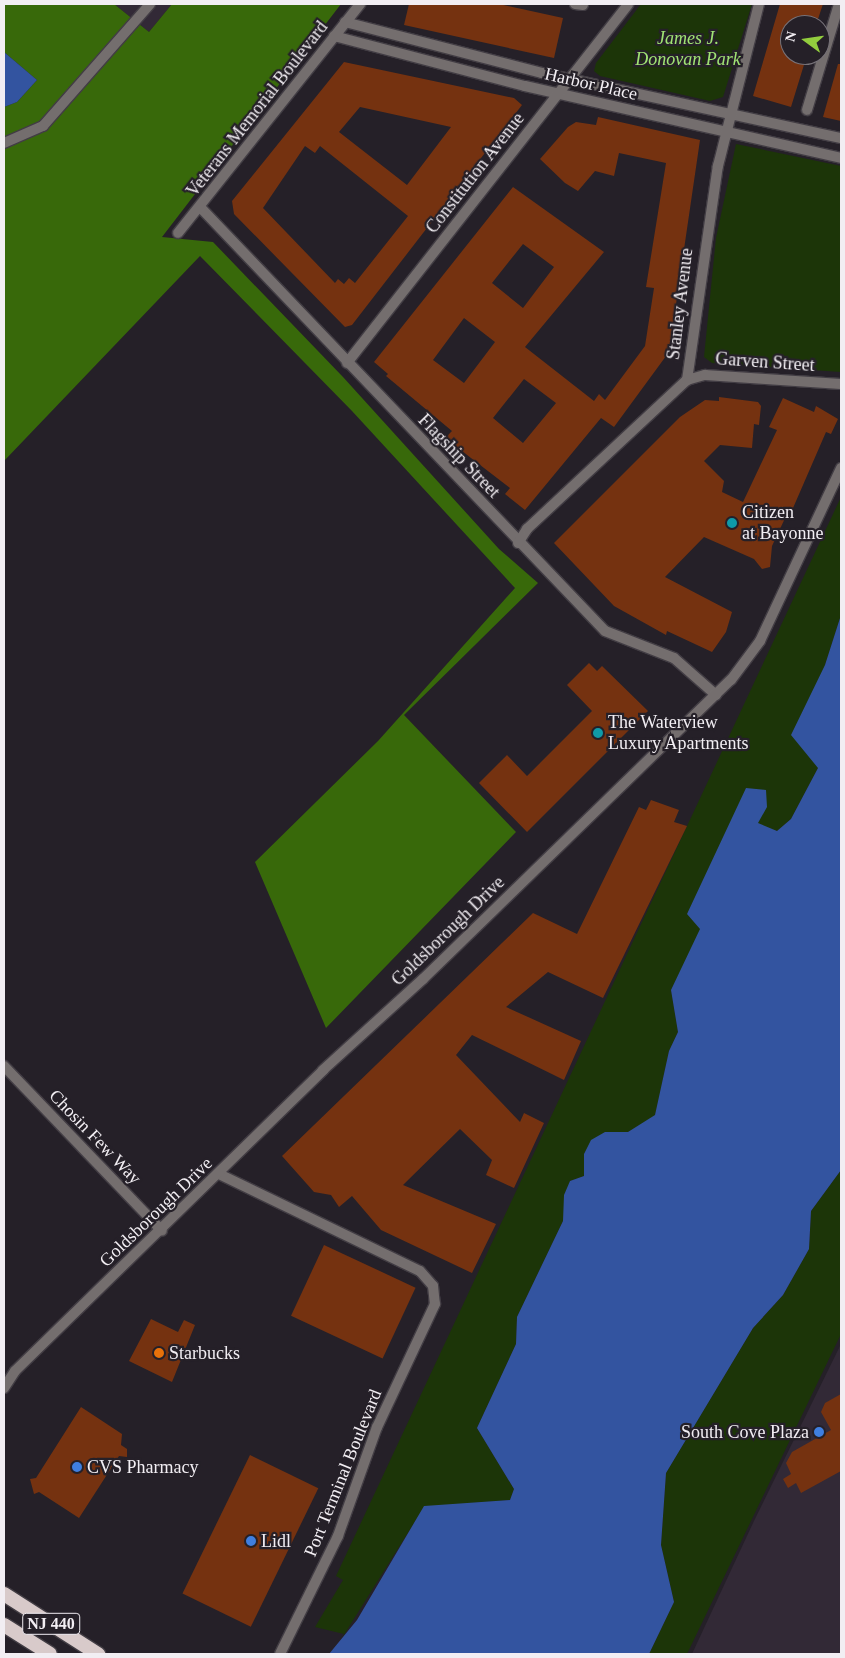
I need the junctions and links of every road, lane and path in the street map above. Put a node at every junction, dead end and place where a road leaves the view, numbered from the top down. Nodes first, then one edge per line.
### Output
1 (360, 4) edge
2 (628, 4) edge
3 (759, 4) edge
4 (840, 4) edge
5 (149, 5) edge
6 (345, 22) junction
7 (334, 36) junction
8 (570, 78) junction
9 (558, 93) junction
10 (807, 110) dead end
11 (729, 113) junction
12 (725, 131) junction
13 (841, 138) edge
14 (4, 142) edge
15 (841, 158) edge
16 (200, 207) junction
17 (178, 233) dead end
18 (347, 363) junction
19 (687, 380) junction
20 (841, 384) edge
21 (841, 468) edge
22 (518, 542) junction
23 (716, 695) junction
24 (4, 1066) edge
25 (219, 1174) junction
26 (162, 1231) junction
27 (15, 1371) junction
28 (4, 1378) edge
29 (4, 1388) edge
30 (4, 1594) edge
31 (4, 1625) edge
32 (50, 1654) edge
33 (98, 1654) edge
34 (280, 1654) edge

1 - 6 street, Veterans Memorial Boulevard
2 - 8 street, Constitution Avenue
3 - 11 street, Stanley Avenue
4 - 10 street
5 - 14 street
6 - 7 street, Veterans Memorial Boulevard
6 - 8 street, Harbor Place
7 - 9 street, Harbor Place
7 - 16 street, Veterans Memorial Boulevard
8 - 9 street, Constitution Avenue
8 - 11 street, Harbor Place
9 - 12 street, Harbor Place
9 - 18 street, Constitution Avenue
11 - 12 street, Stanley Avenue
11 - 13 street, Harbor Place
12 - 15 street, Harbor Place
12 - 19 street, Stanley Avenue
16 - 17 street, Veterans Memorial Boulevard
16 - 18 street, Flagship Street
18 - 22 street, Flagship Street
19 - 20 street, Garven Street
19 - 22 street, Stanley Avenue
21 - 23 street, Goldsborough Drive
22 - 23 street, Flagship Street
23 - 25 street, Goldsborough Drive
24 - 26 street, Chosin Few Way
25 - 26 street, Goldsborough Drive
25 - 34 street, Port Terminal Boulevard
26 - 27 street, Goldsborough Drive
27 - 28 street, Goldsborough Drive
27 - 29 street, Goldsborough Drive
30 - 33 highway, NJ 440
31 - 32 highway, NJ 440

